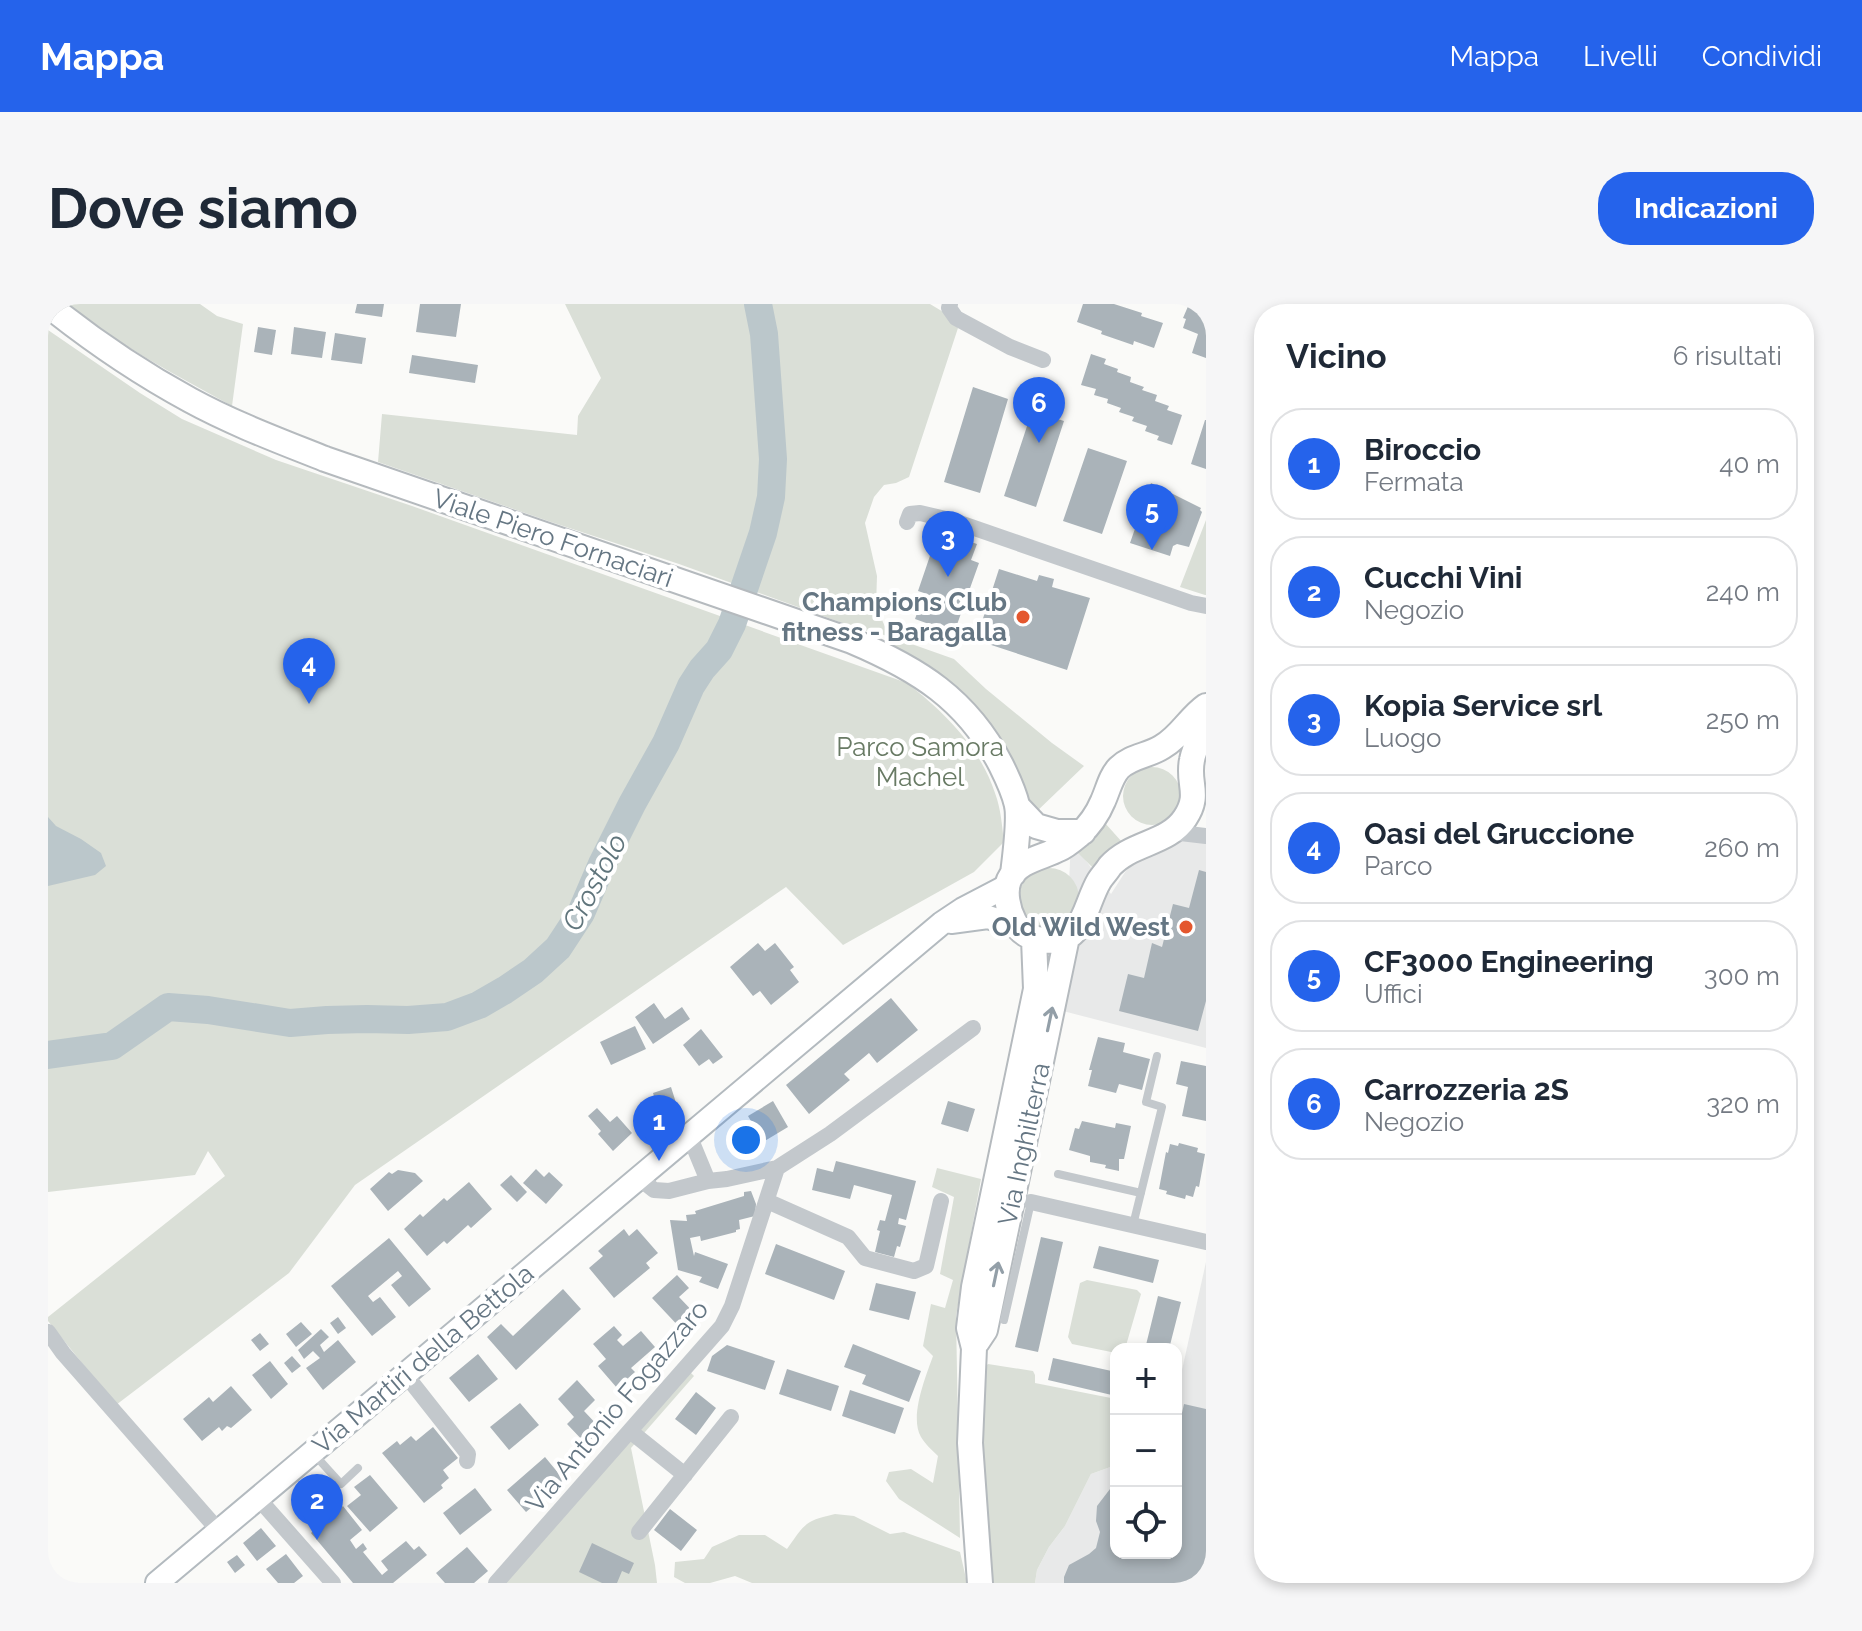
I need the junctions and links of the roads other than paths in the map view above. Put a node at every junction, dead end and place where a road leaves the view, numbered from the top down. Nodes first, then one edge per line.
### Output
1 (950, 304) edge
2 (48, 305) edge
3 (1043, 360) dead end
4 (907, 522) dead end
5 (1206, 606) edge
6 (1206, 706) edge
7 (1206, 726) edge
8 (1150, 754) junction
9 (1197, 799) edge
10 (1017, 806) junction
11 (1083, 832) junction
12 (1172, 832) junction
13 (1206, 836) edge
14 (1010, 880) junction
15 (942, 923) junction
16 (1025, 932) junction
17 (1067, 937) junction
18 (973, 1028) dead end
19 (1157, 1056) dead end
20 (689, 1135) junction
21 (777, 1168) junction
22 (1058, 1174) dead end
23 (639, 1178) junction
24 (708, 1181) junction
25 (1141, 1193) junction
26 (767, 1201) junction
27 (941, 1201) dead end
28 (1031, 1202) joint
29 (1133, 1225) junction
30 (1206, 1242) edge
31 (1004, 1320) dead end
32 (48, 1332) edge
33 (974, 1348) junction
34 (405, 1374) junction
35 (731, 1417) dead end
36 (630, 1431) junction
37 (312, 1453) junction
38 (467, 1461) dead end
39 (358, 1468) dead end
40 (685, 1475) junction
41 (258, 1498) junction
42 (219, 1531) junction
43 (639, 1532) dead end
44 (157, 1583) edge
45 (333, 1583) edge
46 (496, 1583) edge
47 (980, 1583) edge

1 - 3 street
2 - 10 main road, Viale Piero Fornaciari
4 - 5 street
6 - 8 main road, Via Martiri della Bettola
7 - 9 main road
8 - 9 main road
8 - 11 main road, Via Martiri della Bettola
9 - 12 main road
10 - 11 main road
10 - 14 main road, Viale Piero Fornaciari
11 - 14 main road, Via Martiri della Bettola
12 - 13 street
12 - 17 main road
14 - 15 main road, Via Martiri della Bettola
14 - 16 main road
15 - 16 main road
15 - 20 main road, Via Martiri della Bettola
16 - 17 main road
16 - 33 main road, Via Inghilterra
33 -> 17 main road, Via Inghilterra
18 - 21 street
19 - 25 lane
20 - 23 main road, Via Martiri della Bettola
20 - 24 street
21 - 24 street
21 - 26 street, Via Antonio Fogazzaro
22 - 25 lane
23 - 24 street
23 - 34 main road, Via Martiri della Bettola
25 - 29 lane
26 - 27 street
26 - 36 street, Via Antonio Fogazzaro
28 - 29 street
28 - 31 lane
29 - 30 street
32 - 42 street
33 - 47 main road, Via Inghilterra
34 - 37 main road, Via Martiri della Bettola
34 - 38 street
35 - 40 street
36 - 40 street
36 - 46 street, Via Antonio Fogazzaro
37 - 39 lane
37 - 41 main road, Via Martiri della Bettola
40 - 43 street
41 - 42 main road, Via Martiri della Bettola
41 - 45 street
42 - 44 main road, Via Martiri della Bettola

